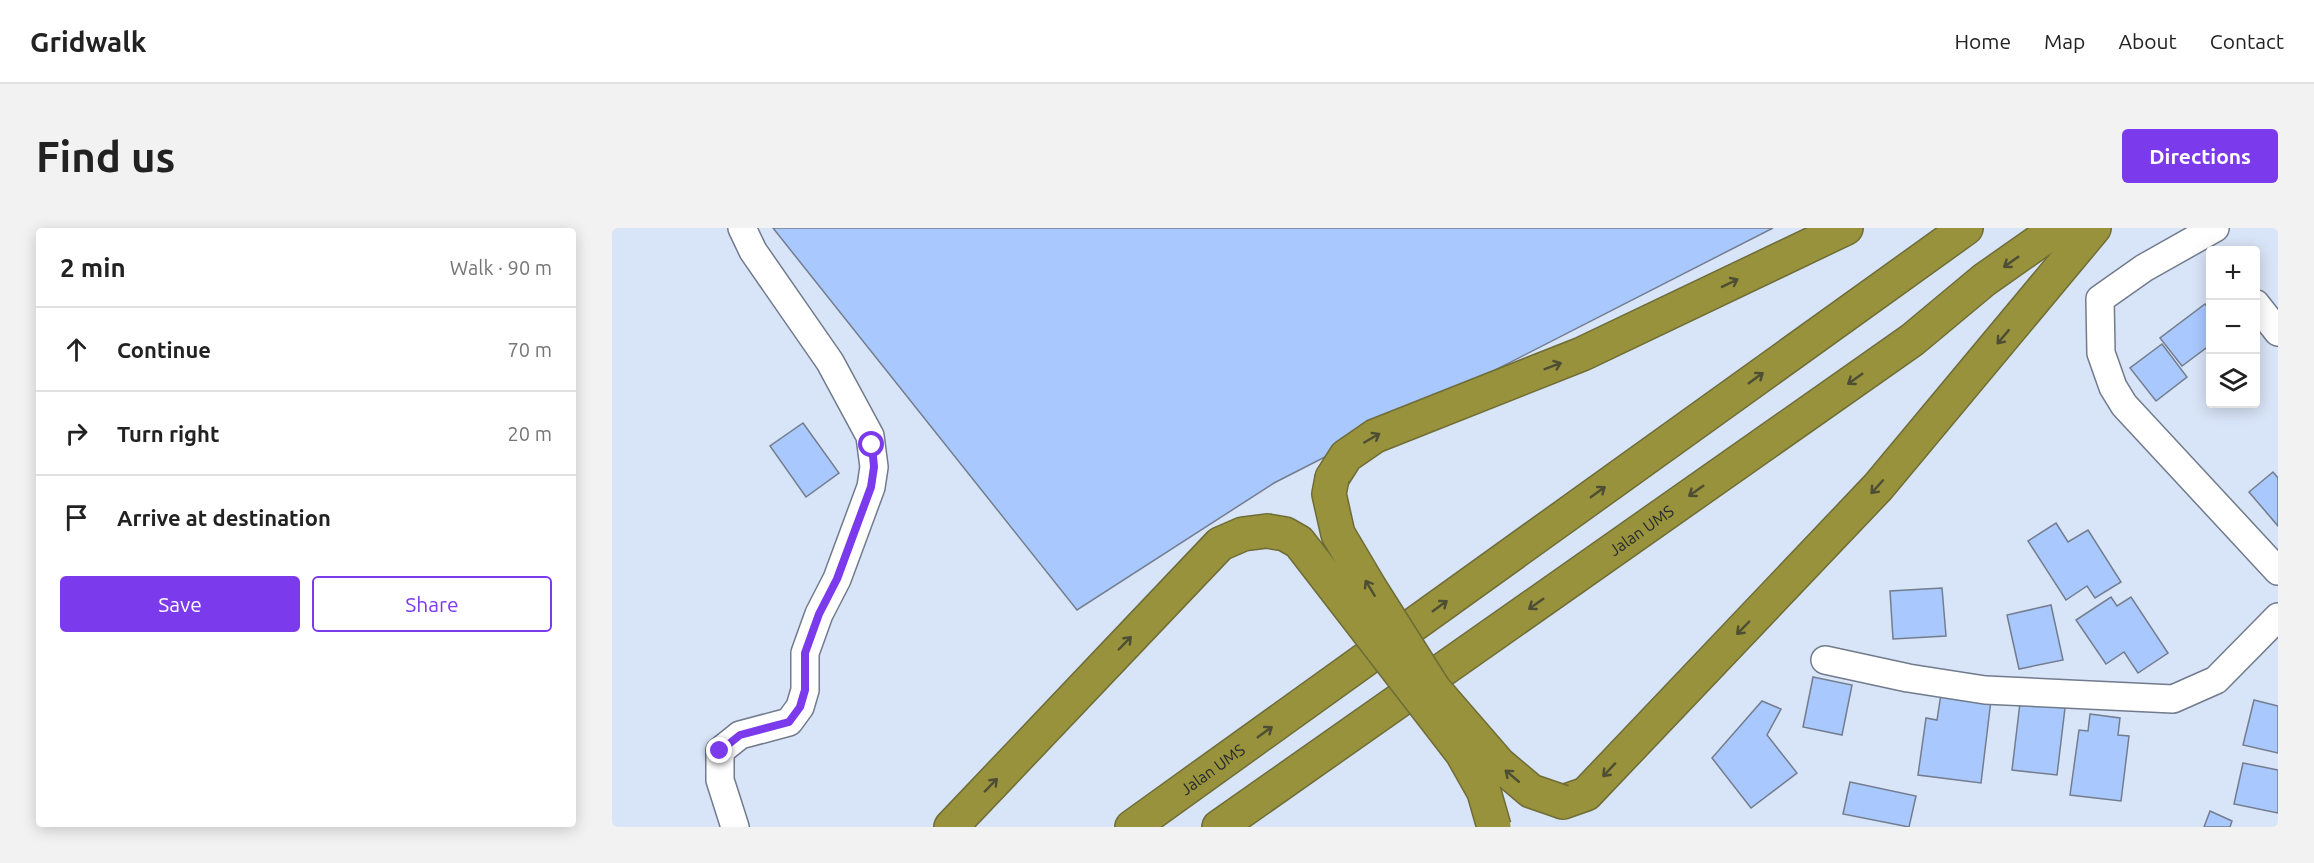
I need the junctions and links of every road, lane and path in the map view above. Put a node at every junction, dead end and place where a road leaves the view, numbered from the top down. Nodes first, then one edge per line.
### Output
1 (742, 228) edge
2 (1846, 228) edge
3 (1966, 228) edge
4 (2058, 228) edge
5 (2094, 228) edge
6 (2210, 238) edge
7 (2260, 309) edge
8 (2278, 332) edge
9 (2278, 571) edge
10 (2278, 617) edge
11 (1825, 660) dead end
12 (735, 827) edge
13 (951, 827) edge
14 (1132, 827) edge
15 (1219, 827) edge
16 (1494, 827) edge

1 - 12 street
5 -> 2 highway, bridge
14 -> 3 highway, Jalan UMS
4 -> 15 highway, Jalan UMS
6 - 9 street
7 - 8 street
10 - 11 street
13 -> 16 highway, bridge

